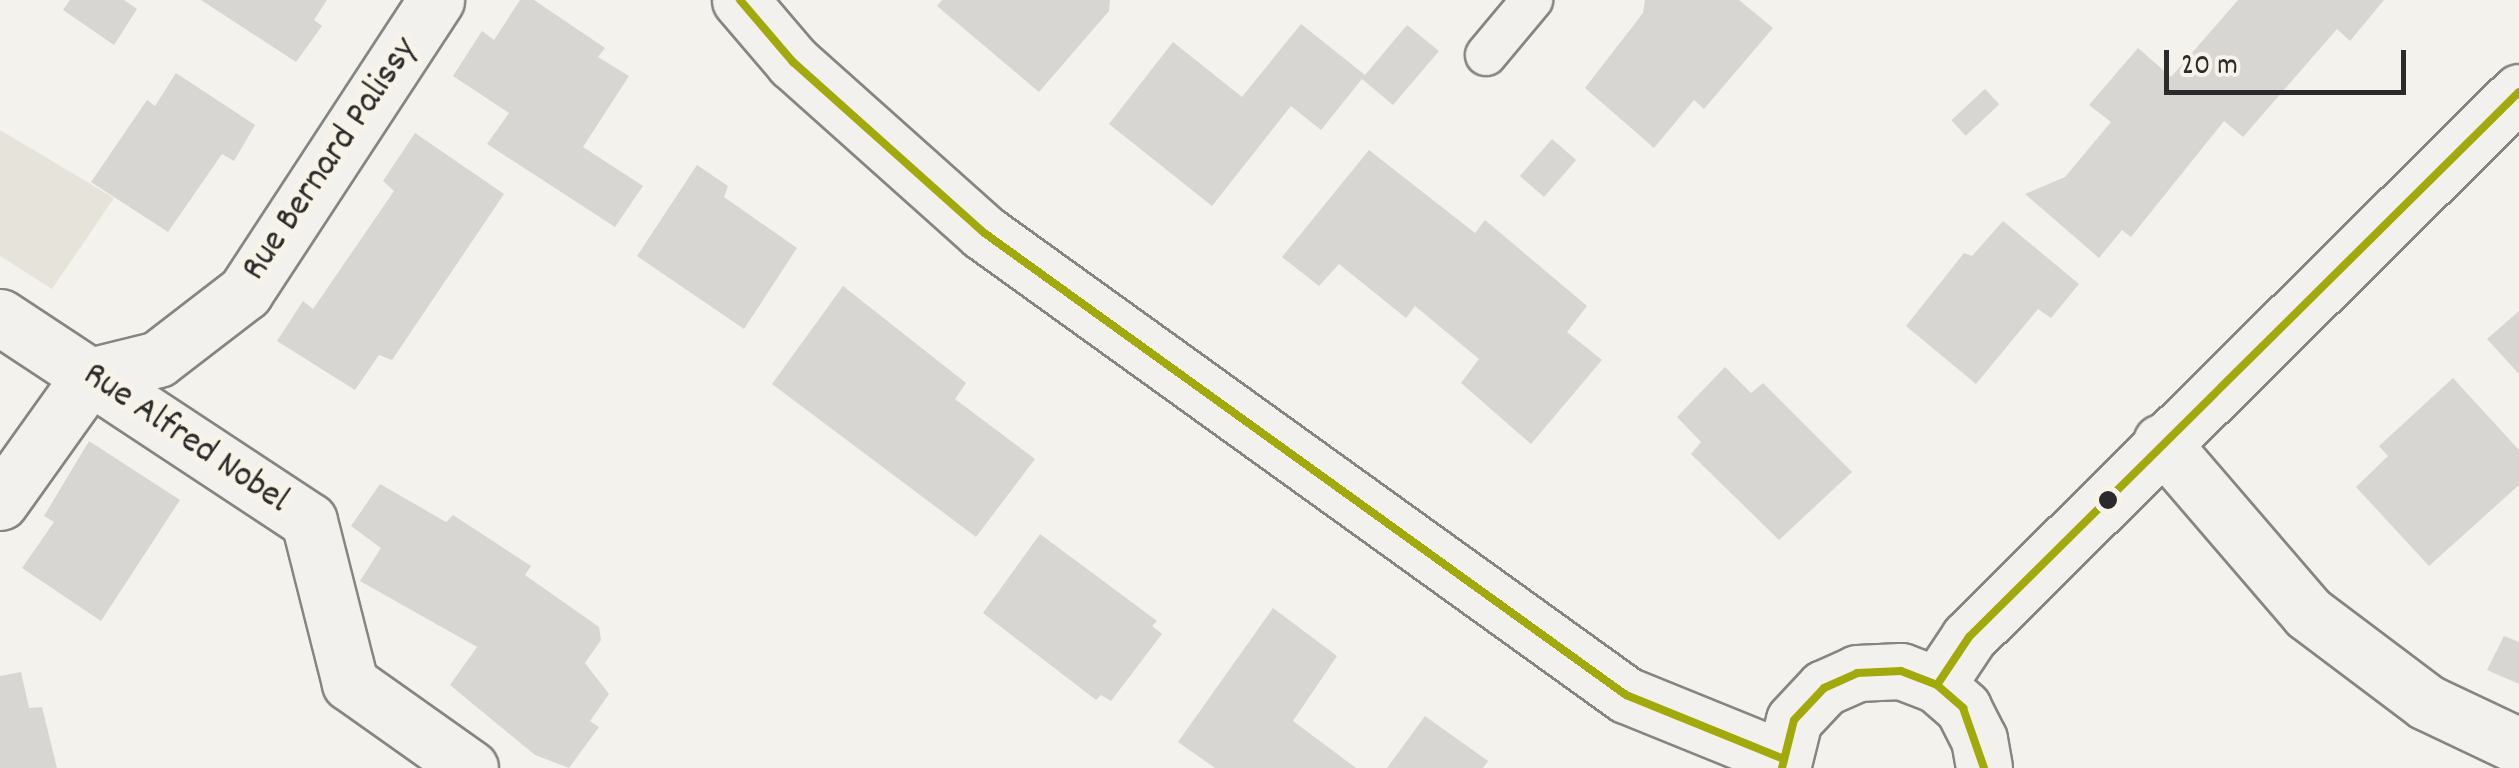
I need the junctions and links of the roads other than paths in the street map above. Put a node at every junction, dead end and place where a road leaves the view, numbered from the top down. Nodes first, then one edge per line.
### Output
1 (436, 0) edge
2 (740, 0) edge
3 (1532, 0) edge
4 (1486, 55) dead end
5 (2519, 92) edge
6 (0, 316) edge
7 (90, 376) junction
8 (2162, 442) junction
9 (0, 502) edge
10 (1937, 685) junction
11 (2519, 746) edge
12 (1782, 763) edge
13 (470, 768) edge
14 (1984, 768) edge

1 - 7 street, Rue Bernard Palissy
2 - 12 street
3 - 4 lane
5 - 8 street
6 - 7 street, Rue Alfred Nobel
7 - 9 street
7 - 13 street, Rue Alfred Nobel
8 - 10 street
8 - 11 street
10 - 12 street
10 - 14 street

